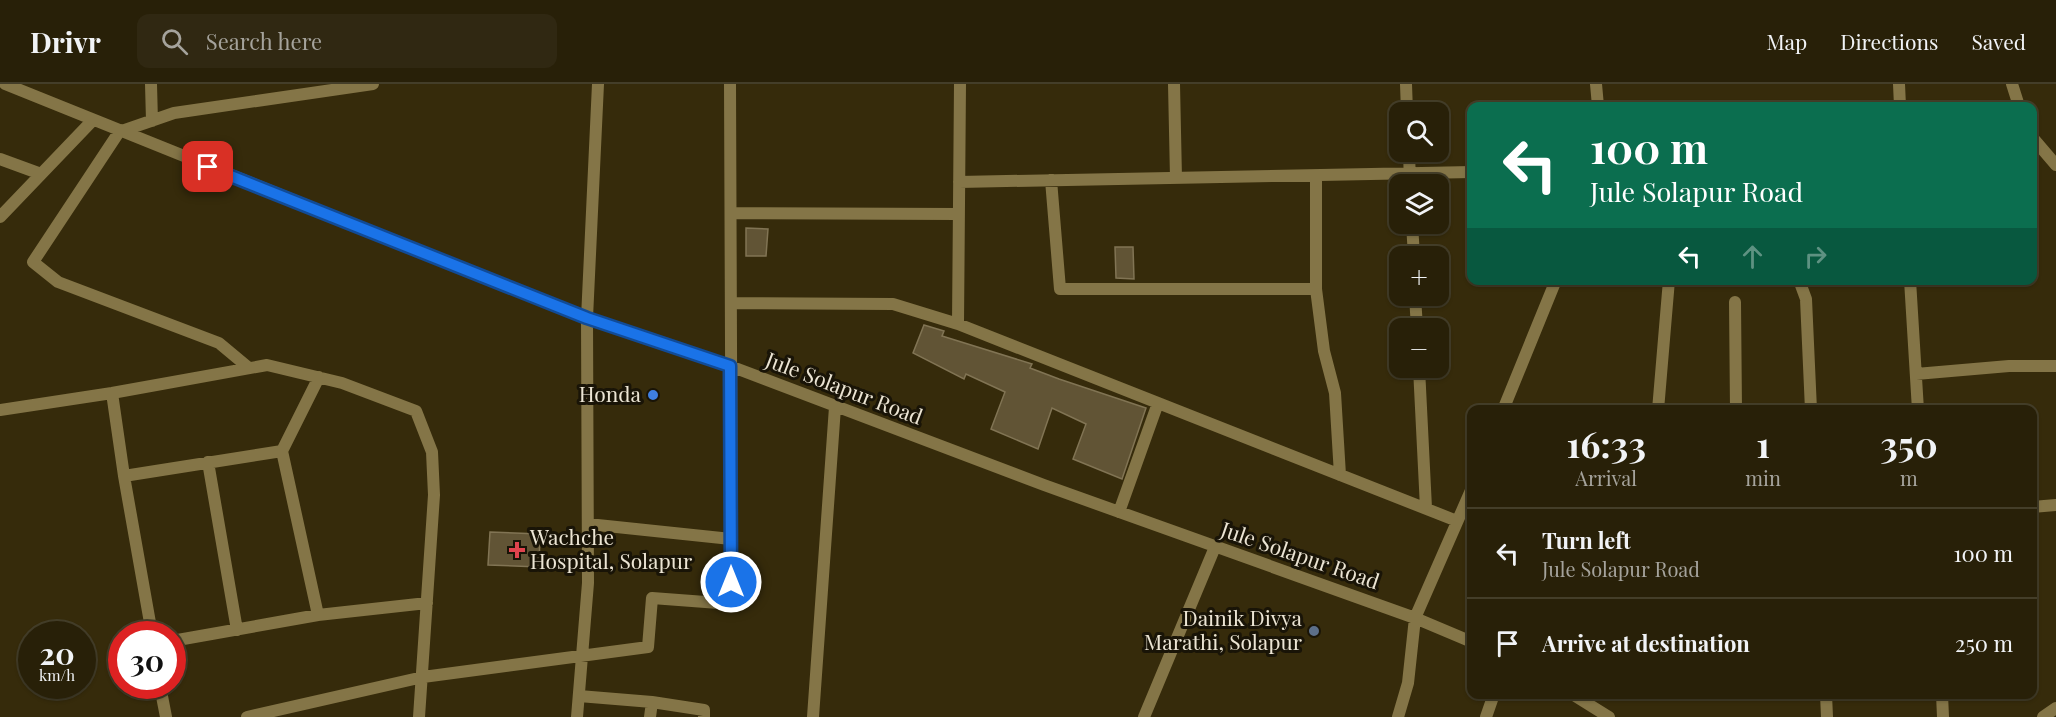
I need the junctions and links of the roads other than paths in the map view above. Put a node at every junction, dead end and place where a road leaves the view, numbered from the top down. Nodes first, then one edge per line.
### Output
1 (5, 84) edge
2 (151, 84) edge
3 (373, 84) edge
4 (598, 84) edge
5 (730, 84) edge
6 (960, 84) edge
7 (1174, 84) edge
8 (1406, 84) edge
9 (1596, 84) edge
10 (1899, 84) edge
11 (2012, 84) edge
12 (1407, 102) edge
13 (1598, 102) edge
14 (1900, 102) edge
15 (2018, 102) edge
16 (92, 121) junction
17 (152, 121) junction
18 (119, 132) junction
19 (2037, 143) edge
20 (0, 159) edge
21 (2056, 165) edge
22 (1467, 173) edge
23 (41, 174) junction
24 (1449, 175) edge
25 (1316, 176) junction
26 (1176, 178) junction
27 (1389, 178) edge
28 (1051, 180) junction
29 (959, 182) junction
30 (732, 213) junction
31 (958, 214) junction
32 (0, 217) edge
33 (1554, 285) edge
34 (1669, 285) edge
35 (1801, 285) edge
36 (1910, 285) edge
37 (1316, 289) junction
38 (1735, 302) dead end
39 (731, 303) junction
40 (587, 318) junction
41 (958, 324) junction
42 (730, 366) junction
43 (2056, 366) edge
44 (249, 368) junction
45 (1916, 374) junction
46 (319, 377) junction
47 (1419, 378) edge
48 (112, 393) junction
49 (1158, 403) junction
50 (1505, 405) edge
51 (1658, 405) edge
52 (1736, 405) edge
53 (1811, 405) edge
54 (1918, 405) edge
55 (835, 406) junction
56 (0, 410) edge
57 (282, 451) junction
58 (208, 462) junction
59 (1340, 475) junction
60 (124, 476) junction
61 (1467, 499) edge
62 (2056, 505) edge
63 (2037, 507) edge
64 (1425, 508) junction
65 (1119, 512) junction
66 (1457, 521) junction
67 (588, 524) junction
68 (731, 539) junction
69 (1215, 547) junction
70 (427, 603) junction
71 (318, 615) junction
72 (1415, 618) junction
73 (150, 621) edge
74 (237, 630) junction
75 (186, 639) edge
76 (1467, 640) edge
77 (582, 654) junction
78 (423, 677) junction
79 (579, 696) junction
80 (163, 699) edge
81 (1492, 699) edge
82 (1580, 699) edge
83 (1826, 699) edge
84 (1942, 699) edge
85 (652, 702) junction
86 (2056, 708) edge
87 (273, 715) edge
88 (166, 717) edge
89 (247, 717) edge
90 (419, 717) edge
91 (577, 717) edge
92 (650, 717) edge
93 (704, 717) edge
94 (813, 717) edge
95 (1144, 717) edge
96 (1398, 717) edge
97 (1486, 717) edge
98 (1609, 717) edge
99 (1827, 717) edge
100 (1943, 717) edge
101 (2043, 717) edge

1 - 16 street, Jule Solapur Road
2 - 17 street
3 - 17 street
4 - 40 street
5 - 30 street
6 - 29 street
7 - 26 street
8 - 12 street
9 - 13 street
10 - 14 street
11 - 15 street
16 - 18 street, Jule Solapur Road
16 - 23 street
17 - 18 street
18 - 40 street, Jule Solapur Road
18 - 44 street
19 - 21 street
20 - 23 street
22 - 24 street
23 - 32 street
25 - 26 street
25 - 27 street
25 - 37 street
26 - 28 street
28 - 29 street
28 - 37 street
29 - 31 street
30 - 31 street
30 - 39 street
31 - 41 street
33 - 50 street
34 - 51 street
35 - 53 street
36 - 45 street
37 - 59 street
38 - 52 street
39 - 41 street
39 - 42 street
40 - 42 street, Jule Solapur Road
40 - 67 street
41 - 49 street
42 - 55 street, Jule Solapur Road
42 - 68 street
43 - 45 street
44 - 46 street
44 - 48 street
45 - 54 street
46 - 57 street
46 - 70 street
47 - 64 street
48 - 56 street
48 - 60 street
49 - 59 street
49 - 65 street
55 - 65 street, Jule Solapur Road
55 - 94 street
57 - 58 street
57 - 71 street
58 - 60 street
58 - 74 street
59 - 64 street
60 - 73 street
61 - 66 street
62 - 63 street
64 - 66 street
65 - 69 street, Jule Solapur Road
66 - 72 street
67 - 68 street
67 - 77 street
68 - 77 street
69 - 72 street, Jule Solapur Road
69 - 95 street
70 - 71 street
70 - 78 street
71 - 74 street
72 - 76 street, Jule Solapur Road
72 - 96 street
74 - 75 street
77 - 78 street
77 - 79 street
78 - 87 street
78 - 90 street
79 - 85 street
79 - 91 street
80 - 88 street
81 - 97 street
82 - 98 street
83 - 99 street
84 - 100 street
85 - 92 street
85 - 93 street
86 - 101 street
87 - 89 street

